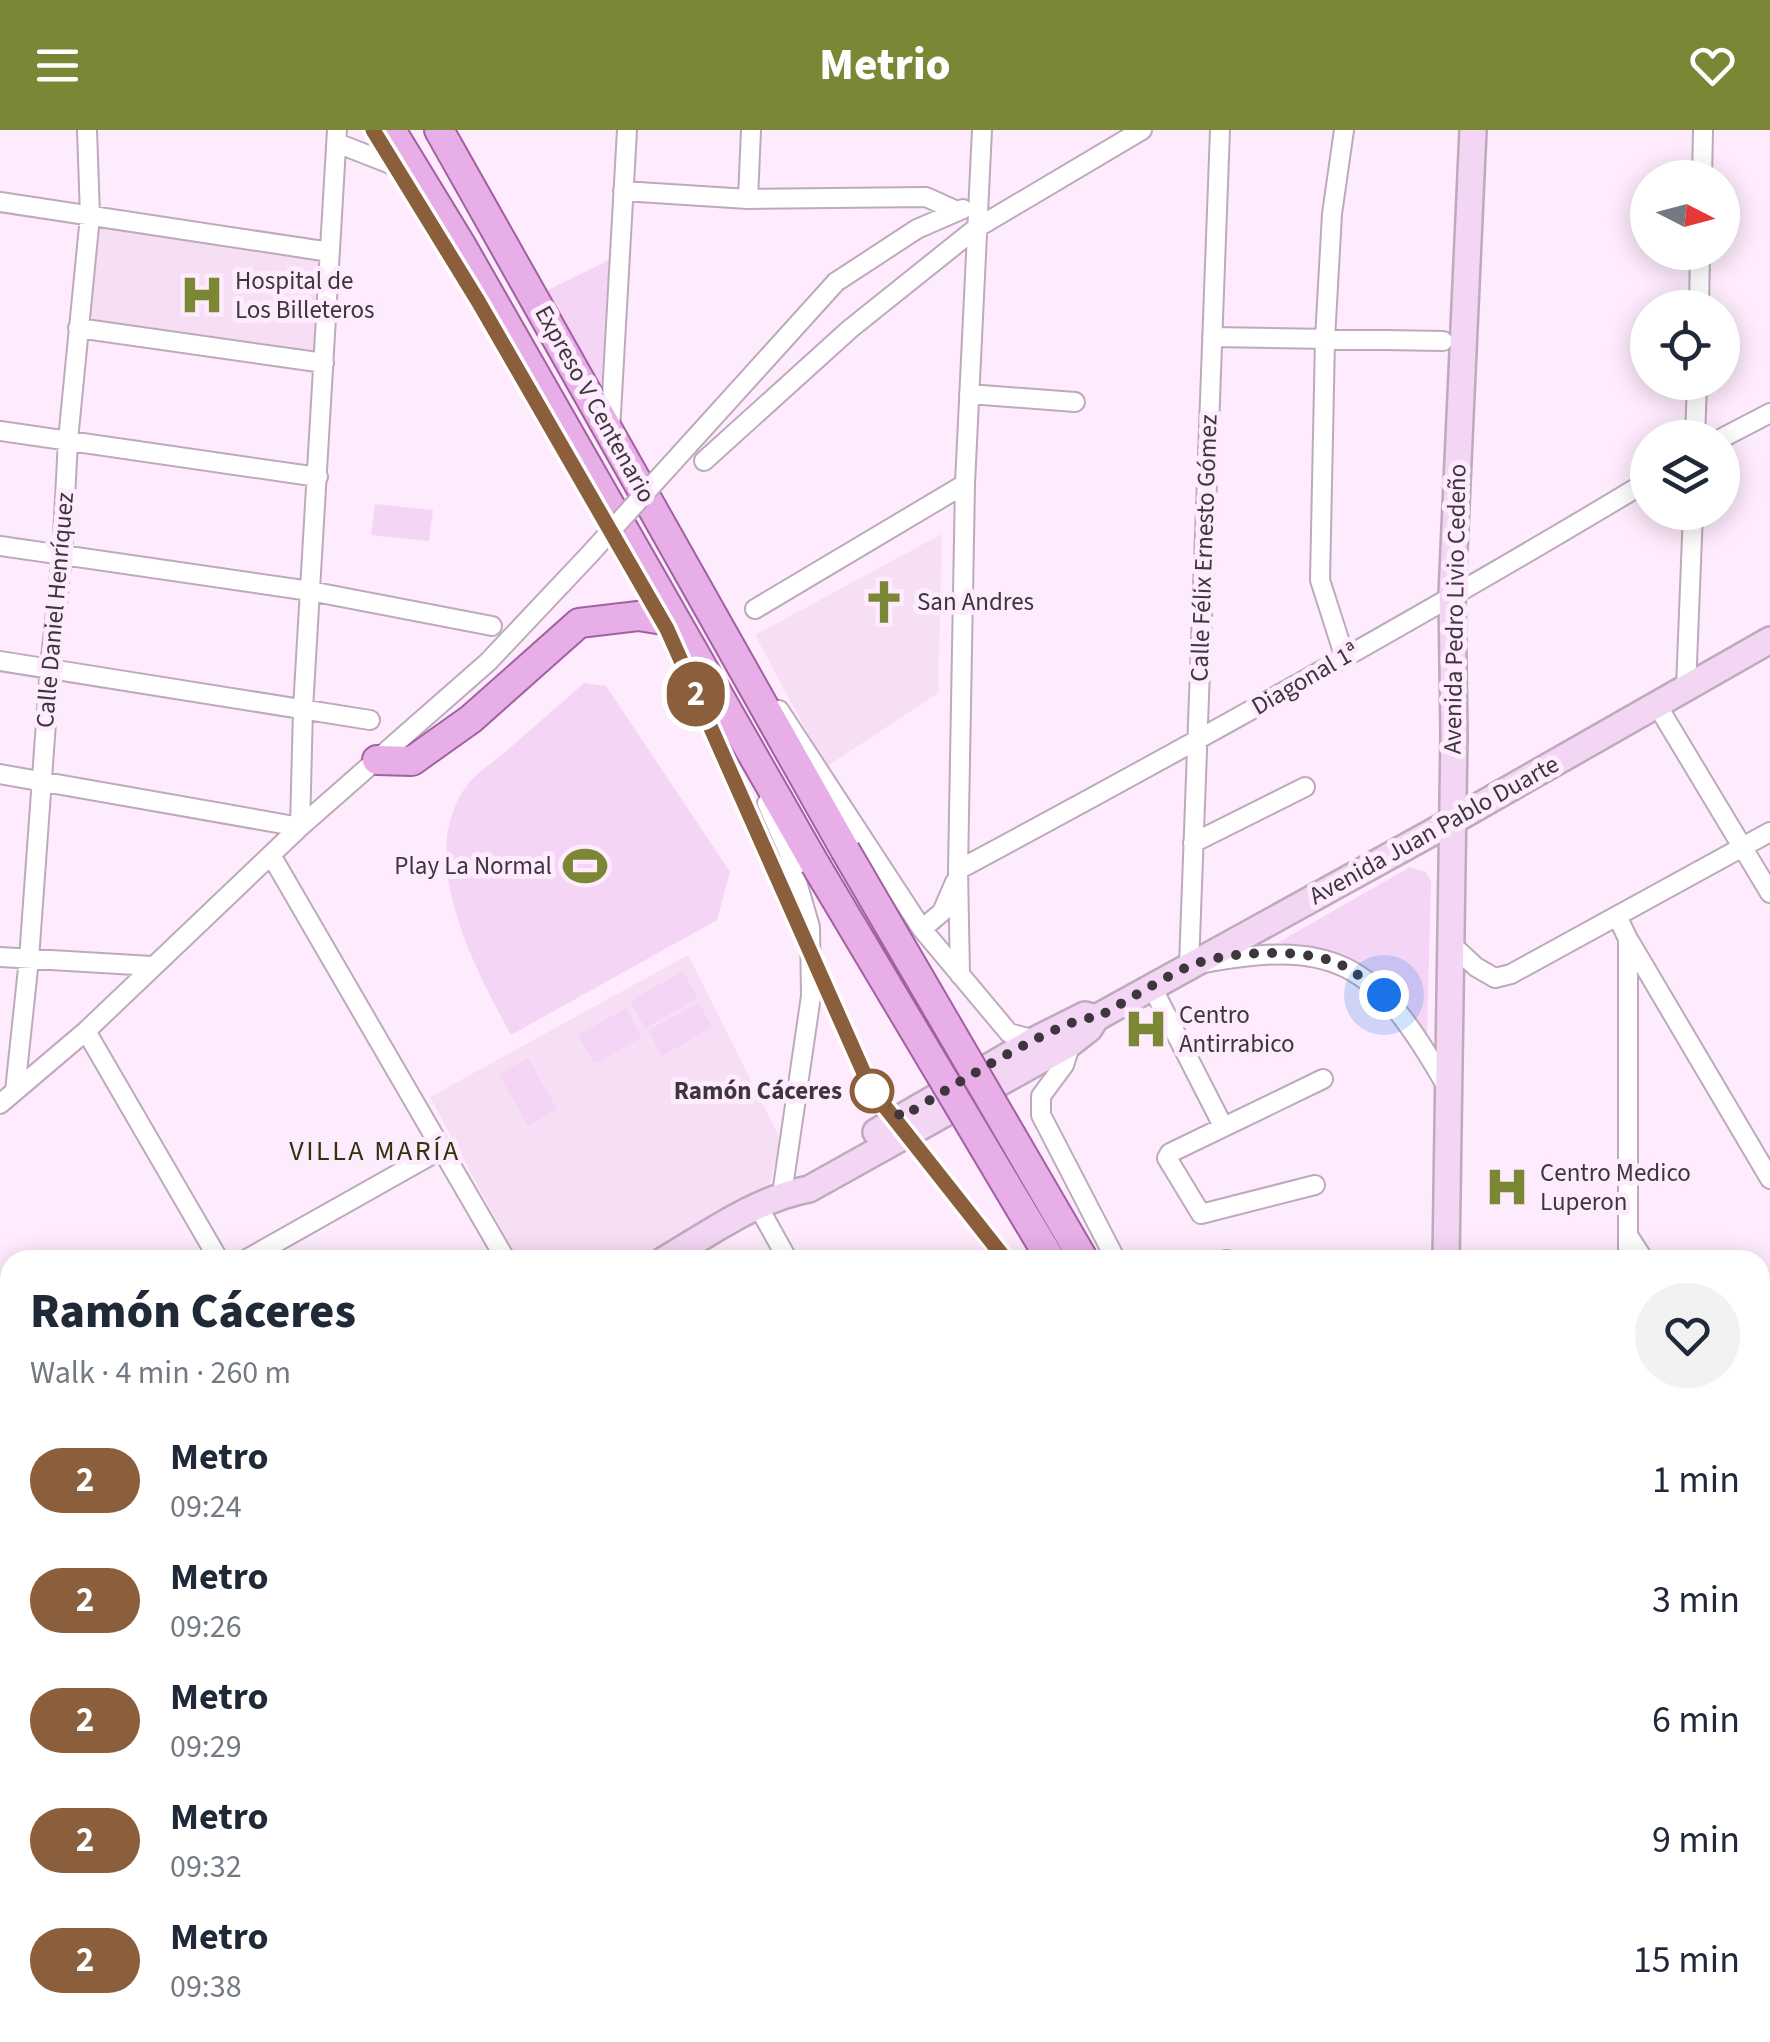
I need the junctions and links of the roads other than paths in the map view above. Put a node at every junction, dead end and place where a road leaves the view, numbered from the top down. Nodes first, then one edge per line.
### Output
1 (87, 130) edge
2 (391, 130) edge
3 (439, 130) edge
4 (626, 130) edge
5 (751, 130) edge
6 (982, 130) edge
7 (1142, 130) edge
8 (1220, 130) edge
9 (1344, 130) edge
10 (1472, 130) edge
11 (1703, 130) edge
12 (338, 137) edge
13 (1702, 160) edge
14 (418, 176) junction
15 (623, 191) junction
16 (748, 199) junction
17 (0, 202) edge
18 (978, 205) junction
19 (957, 211) junction
20 (90, 216) junction
21 (975, 229) junction
22 (330, 252) junction
23 (78, 328) junction
24 (1212, 338) junction
25 (1324, 339) junction
26 (1443, 341) dead end
27 (324, 363) junction
28 (969, 394) junction
29 (1075, 402) dead end
30 (1770, 413) edge
31 (1740, 429) edge
32 (0, 431) edge
33 (610, 431) junction
34 (68, 440) junction
35 (704, 462) dead end
36 (318, 477) junction
37 (965, 484) junction
38 (1630, 492) edge
39 (1691, 530) edge
40 (0, 546) edge
41 (62, 556) junction
42 (310, 591) junction
43 (1452, 594) junction
44 (755, 609) dead end
45 (676, 622) junction
46 (492, 626) dead end
47 (1770, 640) edge
48 (1344, 655) junction
49 (0, 660) edge
50 (50, 667) junction
51 (749, 680) junction
52 (1686, 688) junction
53 (1656, 705) junction
54 (724, 706) junction
55 (303, 709) junction
56 (370, 720) dead end
57 (1197, 742) junction
58 (378, 760) junction
59 (0, 774) edge
60 (42, 780) junction
61 (1305, 788) dead end
62 (1451, 822) junction
63 (300, 827) junction
64 (1770, 832) edge
65 (1193, 843) junction
66 (1743, 848) junction
67 (271, 856) junction
68 (958, 870) junction
69 (1770, 894) edge
70 (1618, 918) junction
71 (922, 929) junction
72 (1628, 939) junction
73 (1450, 942) junction
74 (0, 956) edge
75 (29, 959) junction
76 (152, 966) junction
77 (1189, 966) junction
78 (960, 975) junction
79 (1152, 987) junction
80 (1096, 1018) junction
81 (86, 1031) junction
82 (1035, 1040) junction
83 (1071, 1042) junction
84 (1324, 1080) dead end
85 (1448, 1089) junction
86 (15, 1090) junction
87 (0, 1104) edge
88 (1223, 1126) junction
89 (442, 1149) junction
90 (1770, 1178) edge
91 (1315, 1185) dead end
92 (782, 1194) junction
93 (758, 1206) junction
94 (1628, 1234) junction
95 (214, 1250) edge
96 (263, 1250) edge
97 (500, 1250) edge
98 (681, 1250) edge
99 (782, 1250) edge
100 (1044, 1250) edge
101 (1078, 1250) edge
102 (1111, 1250) edge
103 (1446, 1250) edge
104 (1628, 1250) edge
105 (1638, 1250) edge

1 - 20 street, Calle Daniel Henríquez
2 - 14 main road, Expreso V Centenario
3 - 33 main road, Expreso V Centenario
4 - 15 street
5 - 16 street
6 - 18 street
7 - 21 street
8 - 24 street, Calle Félix Ernesto Gómez
9 - 25 street
10 - 43 main road, Avenida Pedro Livio Cedeño
11 - 13 street
12 - 14 street
12 - 22 street
14 - 45 main road, Expreso V Centenario
15 - 16 street
15 - 33 street
16 - 19 street
17 - 20 street
18 - 19 street
18 - 21 street
19 - 58 street, bridge
20 - 22 street
20 - 23 street, Calle Daniel Henríquez
21 - 28 street
21 - 35 street
22 - 27 street
23 - 27 street
23 - 34 street, Calle Daniel Henríquez
24 - 25 street
24 - 57 street, Calle Félix Ernesto Gómez
25 - 26 street
25 - 48 street
27 - 36 street
28 - 29 street
28 - 37 street
30 - 31 street
32 - 34 street
33 - 51 main road, Expreso V Centenario
34 - 36 street
34 - 41 street, Calle Daniel Henríquez
36 - 42 street
37 - 44 street
37 - 68 street
38 - 43 street, Diagonal 1ª
39 - 52 street
40 - 41 street
41 - 42 street
41 - 50 street, Calle Daniel Henríquez
42 - 46 street
42 - 55 street
43 - 48 street, Diagonal 1ª
43 - 62 main road, Avenida Pedro Livio Cedeño
45 - 54 main road, Expreso V Centenario
45 - 58 main road
47 - 52 main road, Avenida Juan Pablo Duarte
48 - 57 street, Diagonal 1ª
49 - 50 street
50 - 55 street
50 - 60 street, Calle Daniel Henríquez
51 - 71 street, Expreso V Centenario
51 - 101 main road, Expreso V Centenario, bridge
52 - 53 main road, Avenida Juan Pablo Duarte
53 - 62 main road, Avenida Juan Pablo Duarte
53 - 66 street
54 - 92 street, Expreso V Centenario
54 - 100 main road, Expreso V Centenario, bridge
55 - 56 street
55 - 63 street
57 - 65 street, Calle Félix Ernesto Gómez
57 - 68 street, Diagonal 1ª
58 - 63 street
59 - 60 street
60 - 63 street
60 - 75 street, Calle Daniel Henríquez
61 - 65 street
62 - 73 main road, Avenida Pedro Livio Cedeño
62 - 77 main road, Avenida Juan Pablo Duarte
63 - 67 street
64 - 66 street
65 - 77 street, Calle Félix Ernesto Gómez
66 - 69 street
66 - 70 street
67 - 76 street
67 - 89 street
68 - 71 street
68 - 78 street
70 - 72 street
70 - 73 street
71 - 78 street, Expreso V Centenario
72 - 90 street
72 - 94 street
73 - 85 main road, Avenida Pedro Livio Cedeño
74 - 75 street
75 - 76 street
75 - 86 street, Calle Daniel Henríquez
76 - 81 street
77 - 79 main road, Avenida Juan Pablo Duarte
77 - 85 street
78 - 82 street, Expreso V Centenario
79 - 80 main road, Avenida Juan Pablo Duarte
79 - 88 street
80 - 82 main road, Avenida Juan Pablo Duarte
80 - 83 main road, Avenida Juan Pablo Duarte
81 - 86 street
81 - 95 street
82 - 92 main road, Avenida Juan Pablo Duarte
83 - 92 main road, Avenida Juan Pablo Duarte
83 - 102 street
84 - 88 street
85 - 103 main road, Avenida Pedro Livio Cedeño
86 - 87 street
88 - 91 street
89 - 96 street
89 - 97 street
92 - 93 main road
93 - 98 main road
93 - 99 street
94 - 104 street
94 - 105 street

